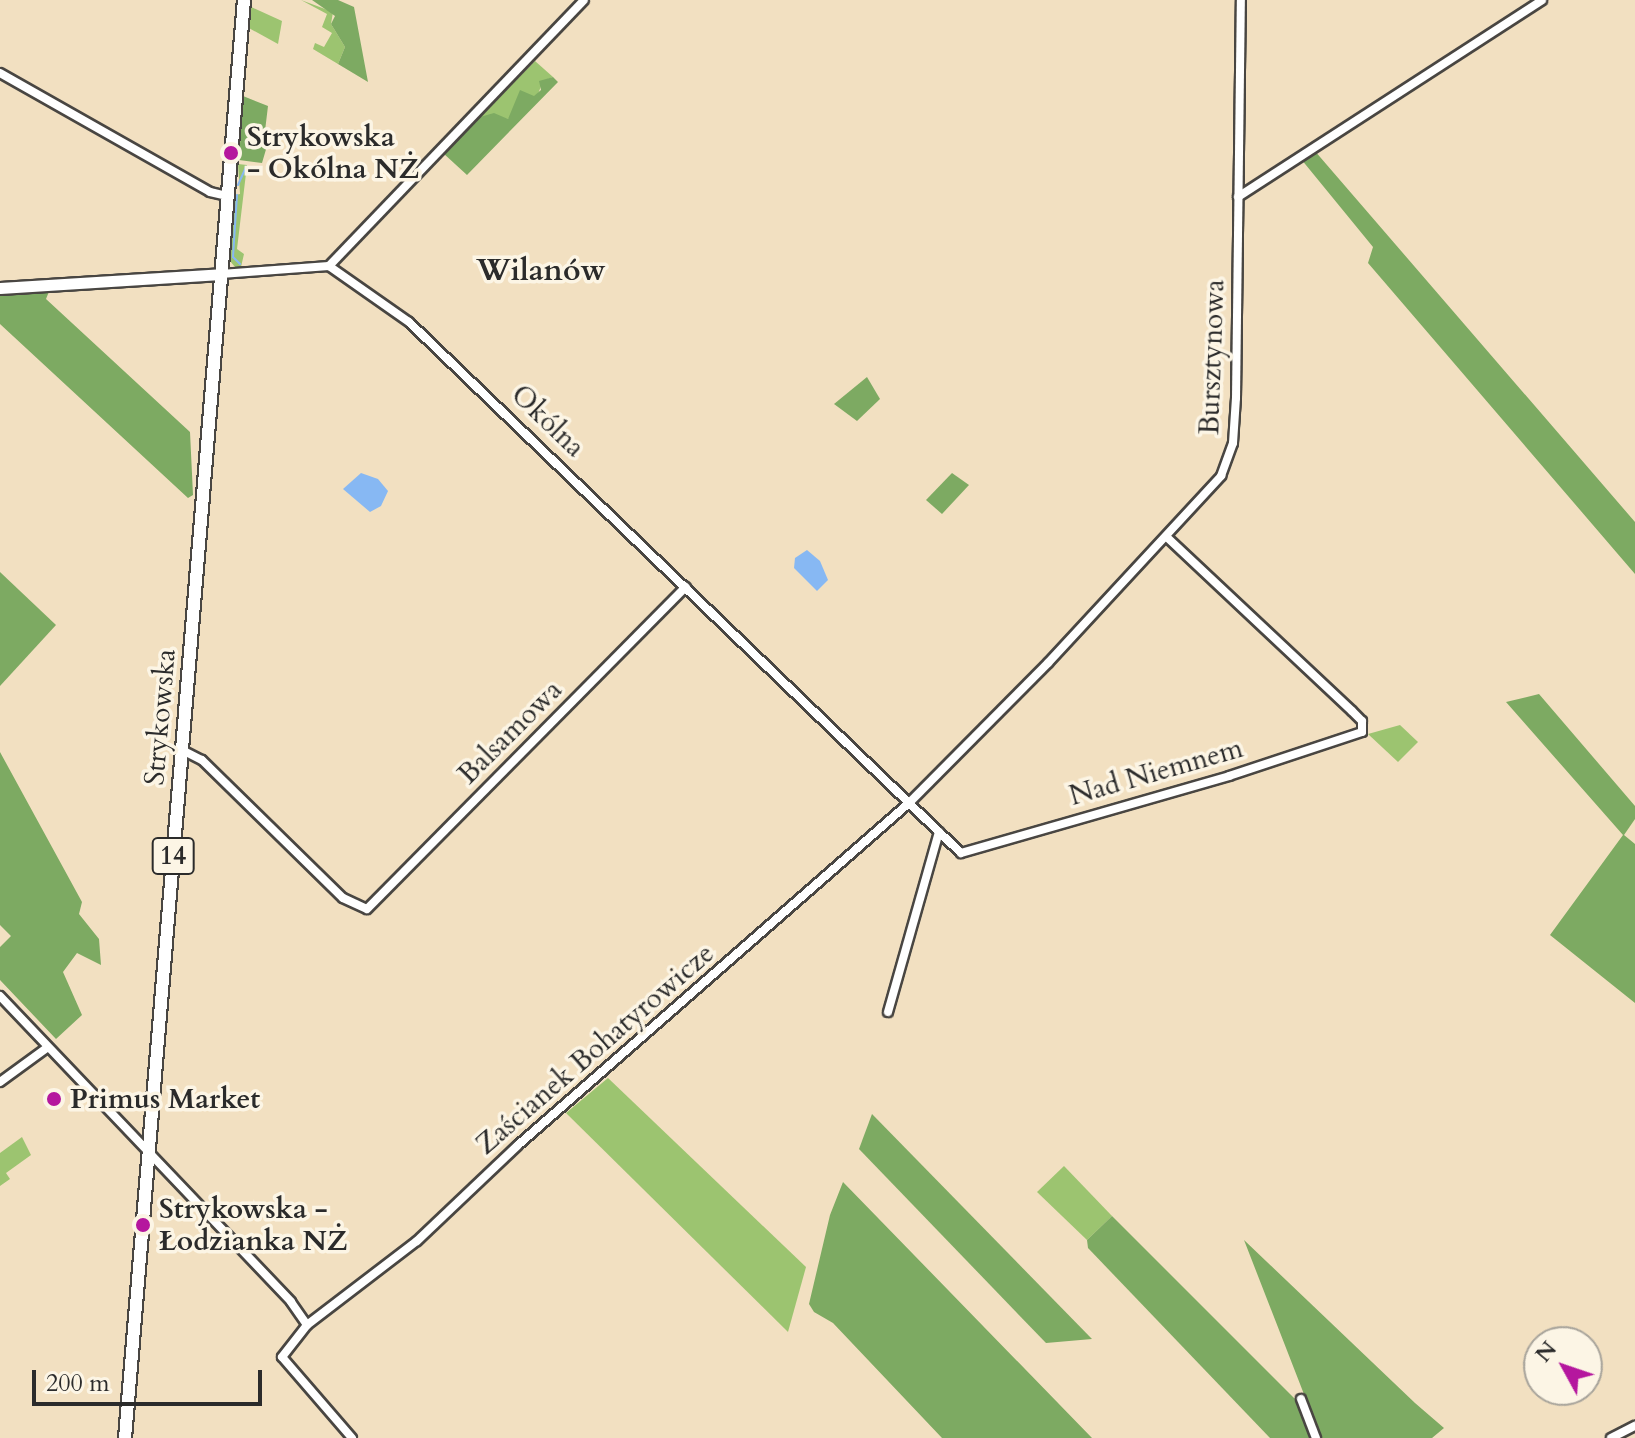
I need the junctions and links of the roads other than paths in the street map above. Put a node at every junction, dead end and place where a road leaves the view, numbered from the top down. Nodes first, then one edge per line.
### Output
1 (244, 0) edge
2 (584, 0) edge
3 (1241, 0) edge
4 (1542, 0) edge
5 (0, 73) edge
6 (228, 196) junction
7 (1238, 197) junction
8 (329, 266) junction
9 (221, 274) junction
10 (0, 288) edge
11 (1167, 537) junction
12 (686, 587) junction
13 (182, 750) junction
14 (909, 803) junction
15 (939, 832) junction
16 (961, 853) joint
17 (0, 996) edge
18 (888, 1012) dead end
19 (48, 1047) junction
20 (0, 1082) edge
21 (149, 1154) junction
22 (307, 1325) junction
23 (1301, 1399) dead end
24 (1635, 1426) edge
25 (125, 1438) edge
26 (352, 1438) edge
27 (1316, 1438) edge
28 (1611, 1438) edge

1 - 6 main road, Strykowska / 14
2 - 8 street
3 - 7 street, Bursztynowa
4 - 7 street
5 - 6 street
6 - 9 main road, Strykowska / 14
7 - 11 street, Bursztynowa
8 - 9 street
8 - 12 street, Okólna
9 - 10 street
9 - 13 main road, Strykowska / 14
11 - 14 street, Bursztynowa
11 - 16 street, Nad Niemnem
12 - 13 street, Balsamowa
12 - 14 street, Okólna
13 - 21 main road, Strykowska / 14
14 - 15 street, Okólna
14 - 22 street, Zaścianek Bohatyrowicze
15 - 16 street, Okólna
15 - 18 street
17 - 19 street
19 - 20 street
19 - 21 street
21 - 22 street
21 - 25 main road, Strykowska / 14
22 - 26 street, Zaścianek Bohatyrowicze
23 - 27 street
24 - 28 street

